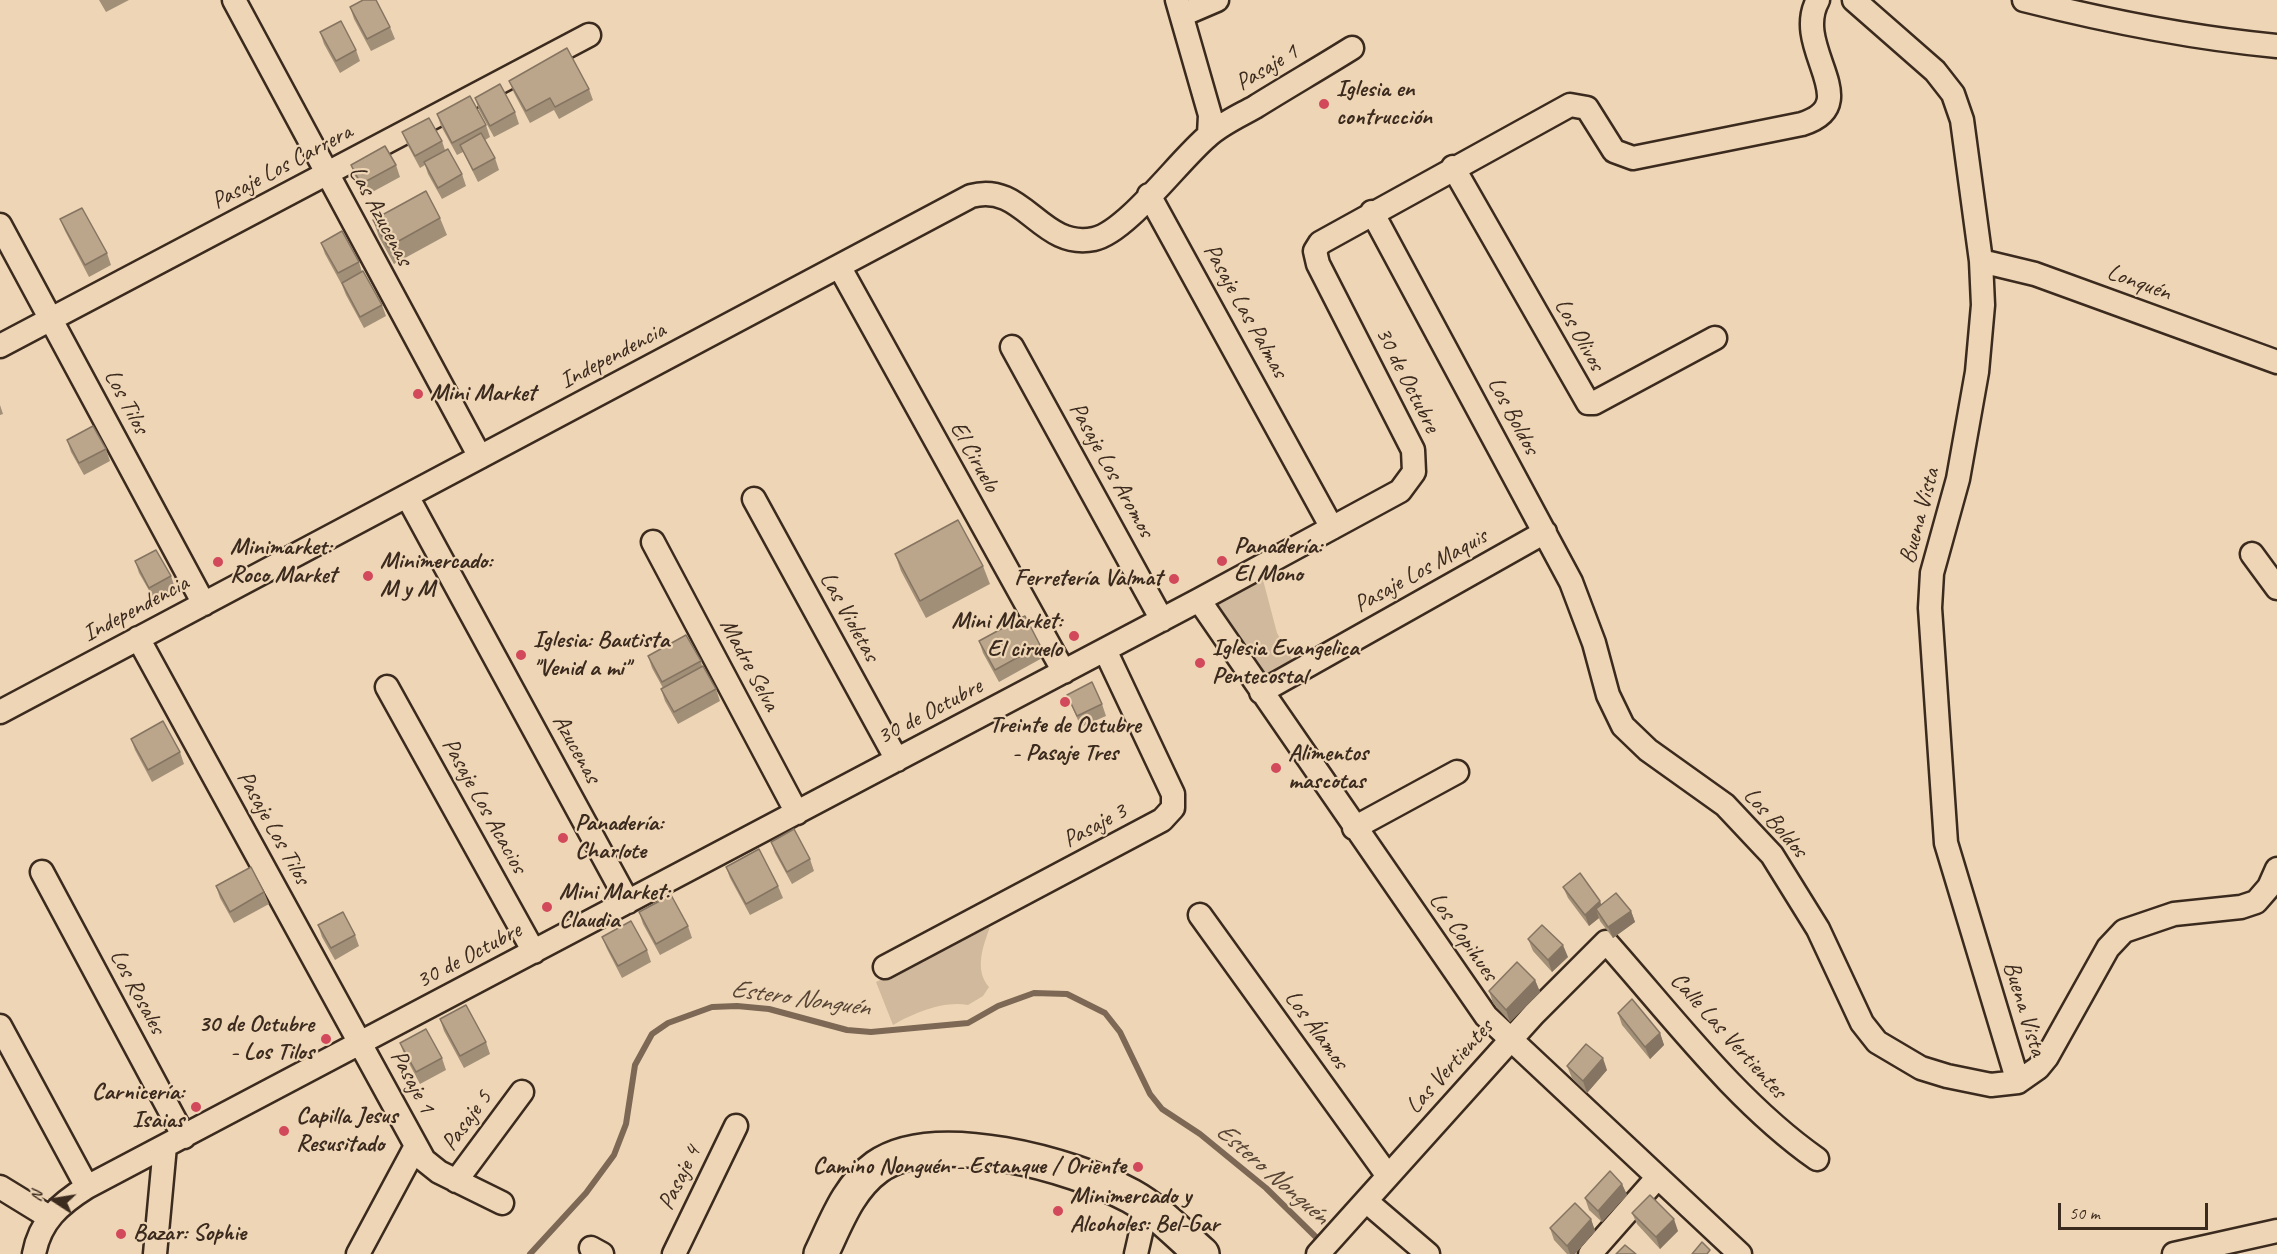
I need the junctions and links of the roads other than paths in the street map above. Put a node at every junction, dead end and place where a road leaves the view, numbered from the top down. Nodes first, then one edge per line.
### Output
1 (234, 0) edge
2 (1217, 0) edge
3 (1818, 0) edge
4 (1854, 0) edge
5 (2024, 0) edge
6 (1179, 8) edge
7 (589, 35) dead end
8 (2277, 46) edge
9 (1353, 48) dead end
10 (1209, 135) junction
11 (1453, 167) junction
12 (327, 173) junction
13 (1149, 195) junction
14 (1372, 212) junction
15 (0, 225) edge
16 (1981, 261) junction
17 (839, 266) junction
18 (51, 319) junction
19 (1715, 338) dead end
20 (0, 346) edge
21 (1012, 347) dead end
22 (2277, 362) edge
23 (480, 457) junction
24 (407, 496) junction
25 (754, 500) dead end
26 (1332, 528) junction
27 (1545, 532) junction
28 (653, 542) dead end
29 (2252, 554) dead end
30 (2277, 588) edge
31 (1199, 600) junction
32 (204, 604) junction
33 (1162, 620) junction
34 (138, 638) junction
35 (1105, 650) junction
36 (1064, 672) junction
37 (387, 687) dead end
38 (1261, 692) junction
39 (0, 712) edge
40 (897, 760) junction
41 (1457, 772) dead end
42 (797, 813) junction
43 (1354, 828) junction
44 (2277, 869) edge
45 (42, 872) dead end
46 (628, 902) junction
47 (1200, 915) dead end
48 (1606, 942) joint
49 (534, 952) junction
50 (885, 967) dead end
51 (0, 1026) edge
52 (1510, 1041) junction
53 (361, 1043) junction
54 (2018, 1082) junction
55 (522, 1092) dead end
56 (736, 1126) dead end
57 (175, 1142) junction
58 (416, 1146) junction
59 (1817, 1159) dead end
60 (1388, 1176) junction
61 (1657, 1178) junction
62 (456, 1181) junction
63 (0, 1187) edge
64 (87, 1187) junction
65 (1366, 1200) junction
66 (502, 1203) dead end
67 (1147, 1206) junction
68 (49, 1217) junction
69 (2277, 1231) edge
70 (34, 1254) edge
71 (155, 1254) edge
72 (358, 1254) edge
73 (674, 1254) edge
74 (821, 1254) edge
75 (1136, 1254) edge
76 (1202, 1254) edge
77 (1318, 1254) edge
78 (1428, 1254) edge
79 (1590, 1254) edge
80 (1740, 1254) edge
81 (2174, 1254) edge

1 - 12 street, Las Azucenas
2 - 6 street
3 - 11 street, 30 de Octubre
4 - 16 street, Buena Vista
5 - 8 street
6 - 10 street
7 - 12 street, Pasaje Los Carrera
9 - 10 street, Pasaje 1
10 - 13 street
11 - 14 street, 30 de Octubre
11 - 19 street, Los Olivos
12 - 18 street, Pasaje Los Carrera
12 - 23 street, Las Azucenas
13 - 17 street, Independencia
13 - 26 street, Pasaje Las Palmas
14 - 26 street, 30 de Octubre
14 - 27 street, Los Boldos
15 - 18 street, Los Tilos
16 - 22 street, Lonquén
16 - 54 street, Buena Vista
17 - 23 street, Independencia
17 - 36 street, El Ciruelo
18 - 20 street, Pasaje Los Carrera
18 - 32 street, Los Tilos
21 - 33 street, Pasaje Los Aromos
23 - 24 street, Independencia
24 - 32 street, Independencia
24 - 46 street, Azucenas
25 - 40 street, Las Violetas
26 - 31 street, 30 de Octubre
27 - 38 street, Pasaje Los Maquis
27 - 54 street, Los Boldos
28 - 42 street, Madre Selva
29 - 30 street
31 - 33 street, 30 de Octubre
31 - 38 street, Los Copihues
32 - 34 street, Independencia
33 - 35 street, 30 de Octubre
34 - 39 street, Independencia
34 - 53 street, Pasaje Los Tilos
35 - 36 street, 30 de Octubre
35 - 50 street, Pasaje 3
36 - 40 street, 30 de Octubre
37 - 49 street, Pasaje Los Acacios
38 - 43 street, Los Copihues
40 - 42 street, 30 de Octubre
41 - 43 street
42 - 46 street, 30 de Octubre
43 - 52 street, Los Copihues
44 - 54 street
45 - 57 street, Los Rosales
46 - 49 street, 30 de Octubre
47 - 60 street, Los Álamos
48 - 52 street, Las Vertientes
48 - 59 street, Calle Las Vertientes
49 - 53 street, 30 de Octubre
51 - 64 street
52 - 60 street, Las Vertientes
52 - 61 street, Los Copihues
53 - 57 street, 30 de Octubre
53 - 58 street, Pasaje 1
55 - 62 street, Pasaje 5
56 - 73 street, Pasaje 4
57 - 64 street, 30 de Octubre
57 - 71 street
58 - 62 street, Pasaje 1
58 - 72 street, Pasaje 1
60 - 65 street, Las Vertientes
61 - 79 street
61 - 80 street, Los Copihues
62 - 66 street, Pasaje 1
63 - 68 street
64 - 68 street, 30 de Octubre
65 - 77 street, Las Vertientes
65 - 78 street
67 - 74 main road
67 - 75 street
67 - 76 main road
68 - 70 street, 30 de Octubre
69 - 81 street

